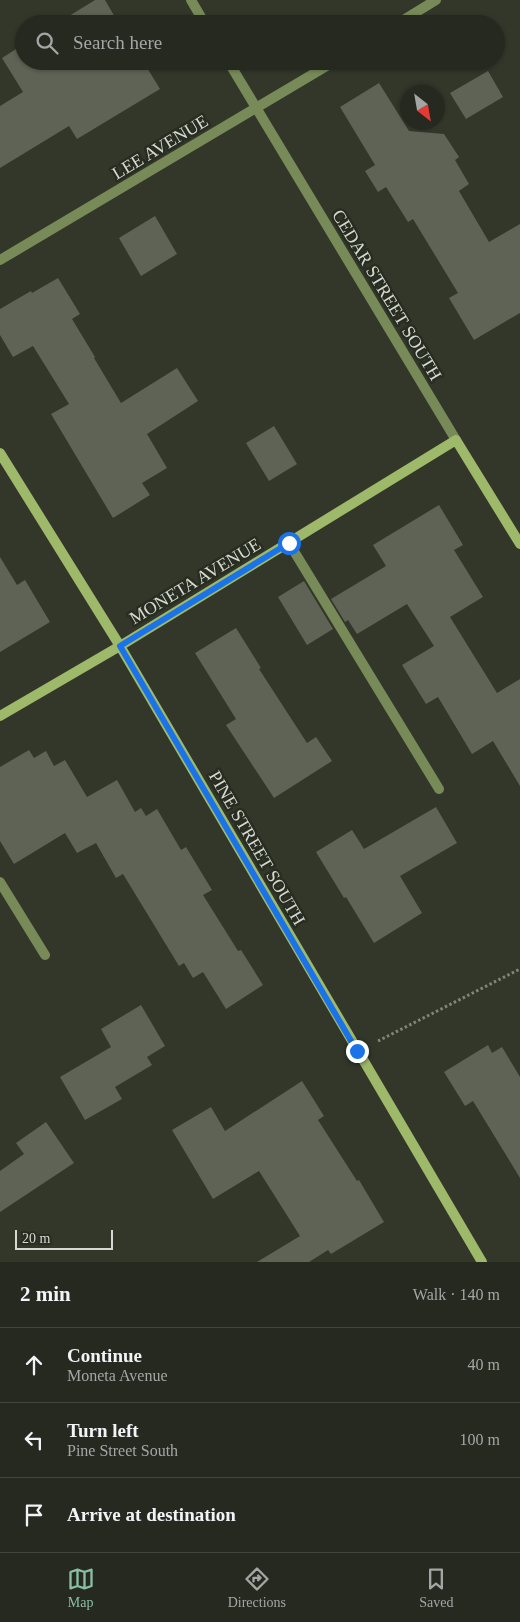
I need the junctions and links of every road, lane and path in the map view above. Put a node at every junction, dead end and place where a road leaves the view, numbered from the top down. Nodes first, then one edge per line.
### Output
1 (191, 0) edge
2 (436, 0) edge
3 (200, 15) edge
4 (412, 15) edge
5 (233, 70) edge
6 (320, 70) edge
7 (257, 109) junction
8 (0, 260) edge
9 (456, 440) junction
10 (0, 453) edge
11 (289, 543) junction
12 (520, 544) edge
13 (120, 646) junction
14 (0, 716) edge
15 (439, 789) dead end
16 (0, 882) edge
17 (45, 956) dead end
18 (520, 969) edge
19 (357, 1051) junction
20 (482, 1262) edge

1 - 3 street
2 - 4 street
5 - 7 street, CEDAR STREET SOUTH
6 - 7 street, LEE AVENUE
7 - 8 street, LEE AVENUE
7 - 9 street, CEDAR STREET SOUTH
9 - 11 street, MONETA AVENUE
9 - 12 street, CEDAR STREET SOUTH
10 - 13 street, PINE STREET SOUTH
11 - 13 street, MONETA AVENUE
11 - 15 street
13 - 14 street, MONETA AVENUE
13 - 19 street, PINE STREET SOUTH
16 - 17 street
18 - 19 path
19 - 20 street, PINE STREET SOUTH

